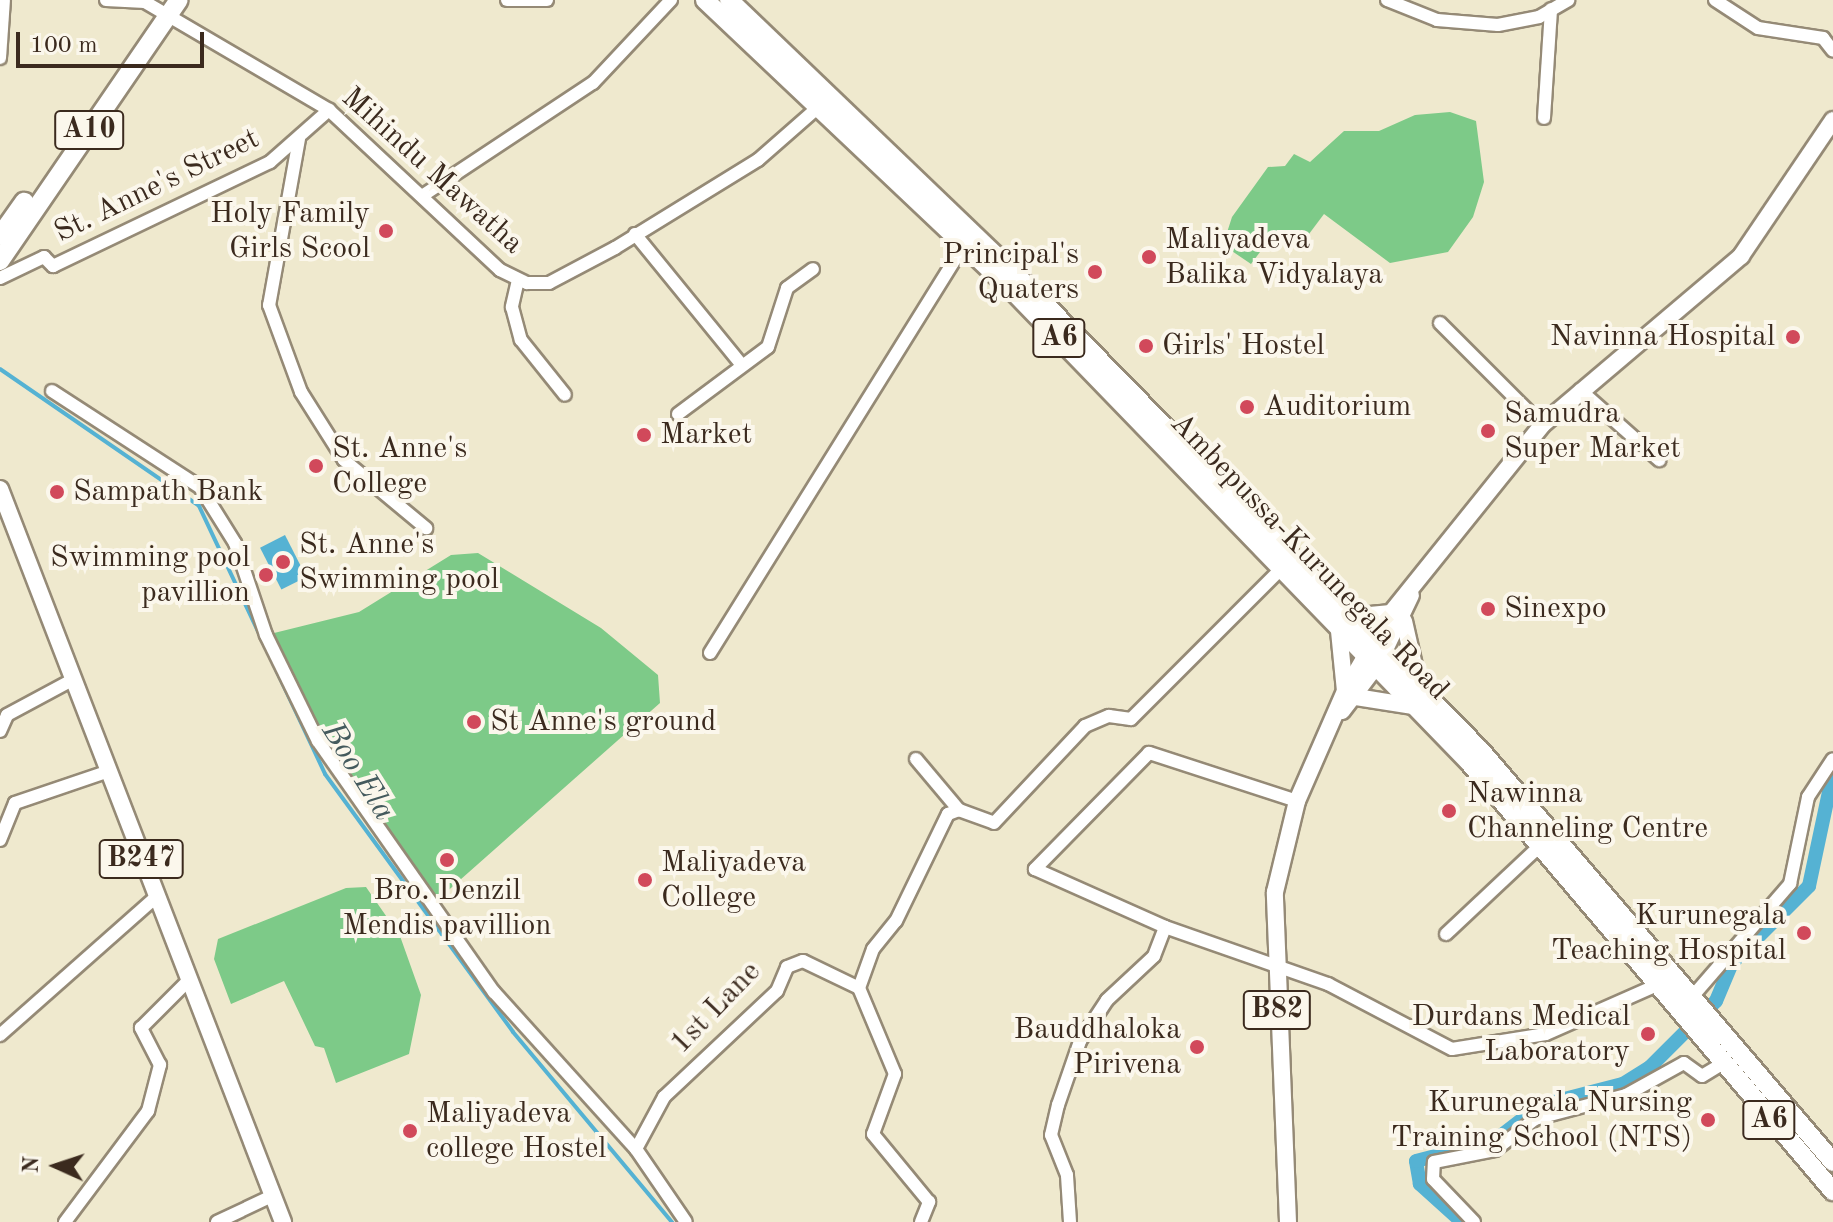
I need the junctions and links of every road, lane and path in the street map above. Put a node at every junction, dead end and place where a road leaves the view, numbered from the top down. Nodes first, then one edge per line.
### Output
1 (4, 0) edge
2 (106, 0) edge
3 (179, 0) edge
4 (507, 0) edge
5 (547, 0) edge
6 (671, 0) edge
7 (705, 0) edge
8 (729, 0) edge
9 (1387, 0) edge
10 (1568, 0) edge
11 (1715, 0) edge
12 (163, 8) edge
13 (1551, 9) junction
14 (1833, 51) edge
15 (0, 58) edge
16 (827, 99) junction
17 (329, 110) junction
18 (1544, 118) dead end
19 (1833, 120) edge
20 (299, 139) junction
21 (422, 196) junction
22 (5, 228) edge
23 (635, 234) junction
24 (964, 245) junction
25 (0, 261) edge
26 (813, 269) dead end
27 (0, 278) edge
28 (518, 280) junction
29 (1440, 323) dead end
30 (741, 364) junction
31 (1580, 390) junction
32 (52, 391) dead end
33 (565, 395) dead end
34 (678, 414) dead end
35 (1542, 425) junction
36 (1659, 460) dead end
37 (0, 489) edge
38 (426, 528) dead end
39 (1280, 570) junction
40 (1397, 616) junction
41 (1344, 624) junction
42 (710, 653) dead end
43 (1375, 656) junction
44 (74, 679) junction
45 (1350, 694) junction
46 (1417, 699) junction
47 (0, 731) edge
48 (916, 759) dead end
49 (1833, 759) edge
50 (106, 772) junction
51 (1297, 801) junction
52 (959, 810) junction
53 (0, 840) edge
54 (1543, 843) junction
55 (156, 897) junction
56 (1165, 927) junction
57 (1446, 934) dead end
58 (1276, 969) junction
59 (187, 982) junction
60 (1655, 986) junction
61 (859, 988) junction
62 (1692, 997) junction
63 (0, 1035) edge
64 (1720, 1065) junction
65 (636, 1149) junction
66 (1833, 1162) edge
67 (1833, 1191) edge
68 (272, 1196) junction
69 (65, 1222) edge
70 (217, 1222) edge
71 (283, 1222) edge
72 (686, 1222) edge
73 (921, 1222) edge
74 (1070, 1222) edge
75 (1288, 1222) edge
76 (1474, 1222) edge

1 - 15 street
2 - 12 street
3 - 12 highway, A10
4 - 5 street
6 - 21 street
7 - 16 highway, Ambepussa-Kurunegala Road / A6
8 - 16 highway, Ambepussa-Kurunegala Road / A6
9 - 13 street
10 - 13 street
11 - 14 street
12 - 17 street, Mihindu Mawatha
12 - 22 highway, A10
13 - 18 street
16 - 23 street, Mihindu Mawatha
16 - 24 highway, Ambepussa-Kurunegala Road / A6
16 - 41 highway, Ambepussa-Kurunegala Road / A6
17 - 20 street, St. Anne's Street
17 - 21 street, Mihindu Mawatha
19 - 31 main road, B82
20 - 27 street, St. Anne's Street
20 - 38 street
21 - 28 street, Mihindu Mawatha
22 - 25 highway, A10
23 - 28 street, Mihindu Mawatha
23 - 30 street
24 - 39 highway, Ambepussa-Kurunegala Road / A6
24 - 42 street
26 - 30 street
28 - 33 street
29 - 35 street
30 - 34 street
31 - 35 main road, B82
31 - 36 street
32 - 65 street
35 - 40 main road, B82
37 - 44 main road, B247
39 - 41 highway, Ambepussa-Kurunegala Road / A6
39 - 52 street
40 - 41 main road
40 - 43 main road, B82
40 - 46 main road
41 - 43 highway, Ambepussa-Kurunegala Road / A6
41 - 45 main road
43 - 45 main road, B82
43 - 46 highway, Ambepussa-Kurunegala Road / A6
44 - 47 street
44 - 50 main road, B247
45 - 46 main road
45 - 51 main road, B82
46 - 54 highway, Ambepussa-Kurunegala Road / A6
46 - 62 highway, Ambepussa-Kurunegala Road / A6
48 - 52 street
49 - 62 street
50 - 53 street
50 - 55 main road, B247
51 - 56 street
51 - 58 main road, B82
52 - 61 street
54 - 57 street
54 - 60 highway, Ambepussa-Kurunegala Road / A6
55 - 59 main road, B247
55 - 63 street
56 - 58 street
56 - 74 street
58 - 60 street
58 - 75 main road, B82
59 - 68 main road, B247
59 - 69 street
60 - 64 highway, Ambepussa-Kurunegala Road / A6
61 - 65 street, 1st Lane
61 - 73 street
62 - 66 highway, Ambepussa-Kurunegala Road / A6
64 - 67 highway, Ambepussa-Kurunegala Road / A6
64 - 76 street
65 - 72 street
68 - 70 street
68 - 71 main road, B247

